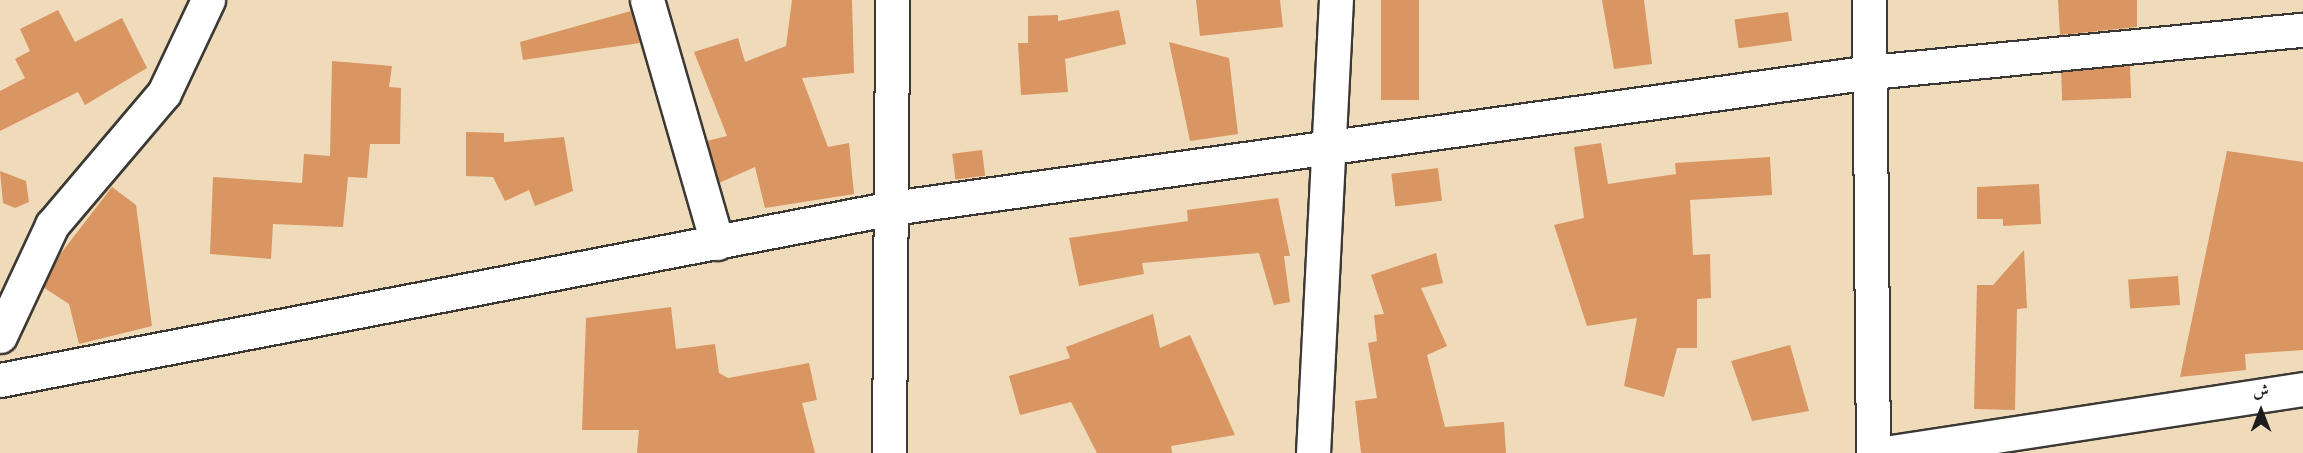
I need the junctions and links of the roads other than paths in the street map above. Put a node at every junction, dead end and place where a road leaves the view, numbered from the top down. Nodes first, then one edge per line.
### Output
1 (208, 0) edge
2 (647, 0) edge
3 (892, 0) edge
4 (1336, 0) edge
5 (1869, 0) edge
6 (2303, 30) edge
7 (1871, 72) junction
8 (1327, 145) junction
9 (892, 208) junction
10 (717, 243) junction
11 (0, 336) edge
12 (0, 380) edge
13 (2303, 390) edge
14 (2016, 443) edge
15 (889, 453) edge
16 (1313, 453) edge
17 (1873, 453) edge
18 (1885, 453) edge

1 - 11 street
2 - 10 street
3 - 9 street
4 - 8 street
5 - 7 street
6 - 7 street
7 - 8 street
7 - 17 street
8 - 9 street
8 - 16 street
9 - 10 street
9 - 15 street
10 - 12 street
13 - 14 street
14 - 18 street

